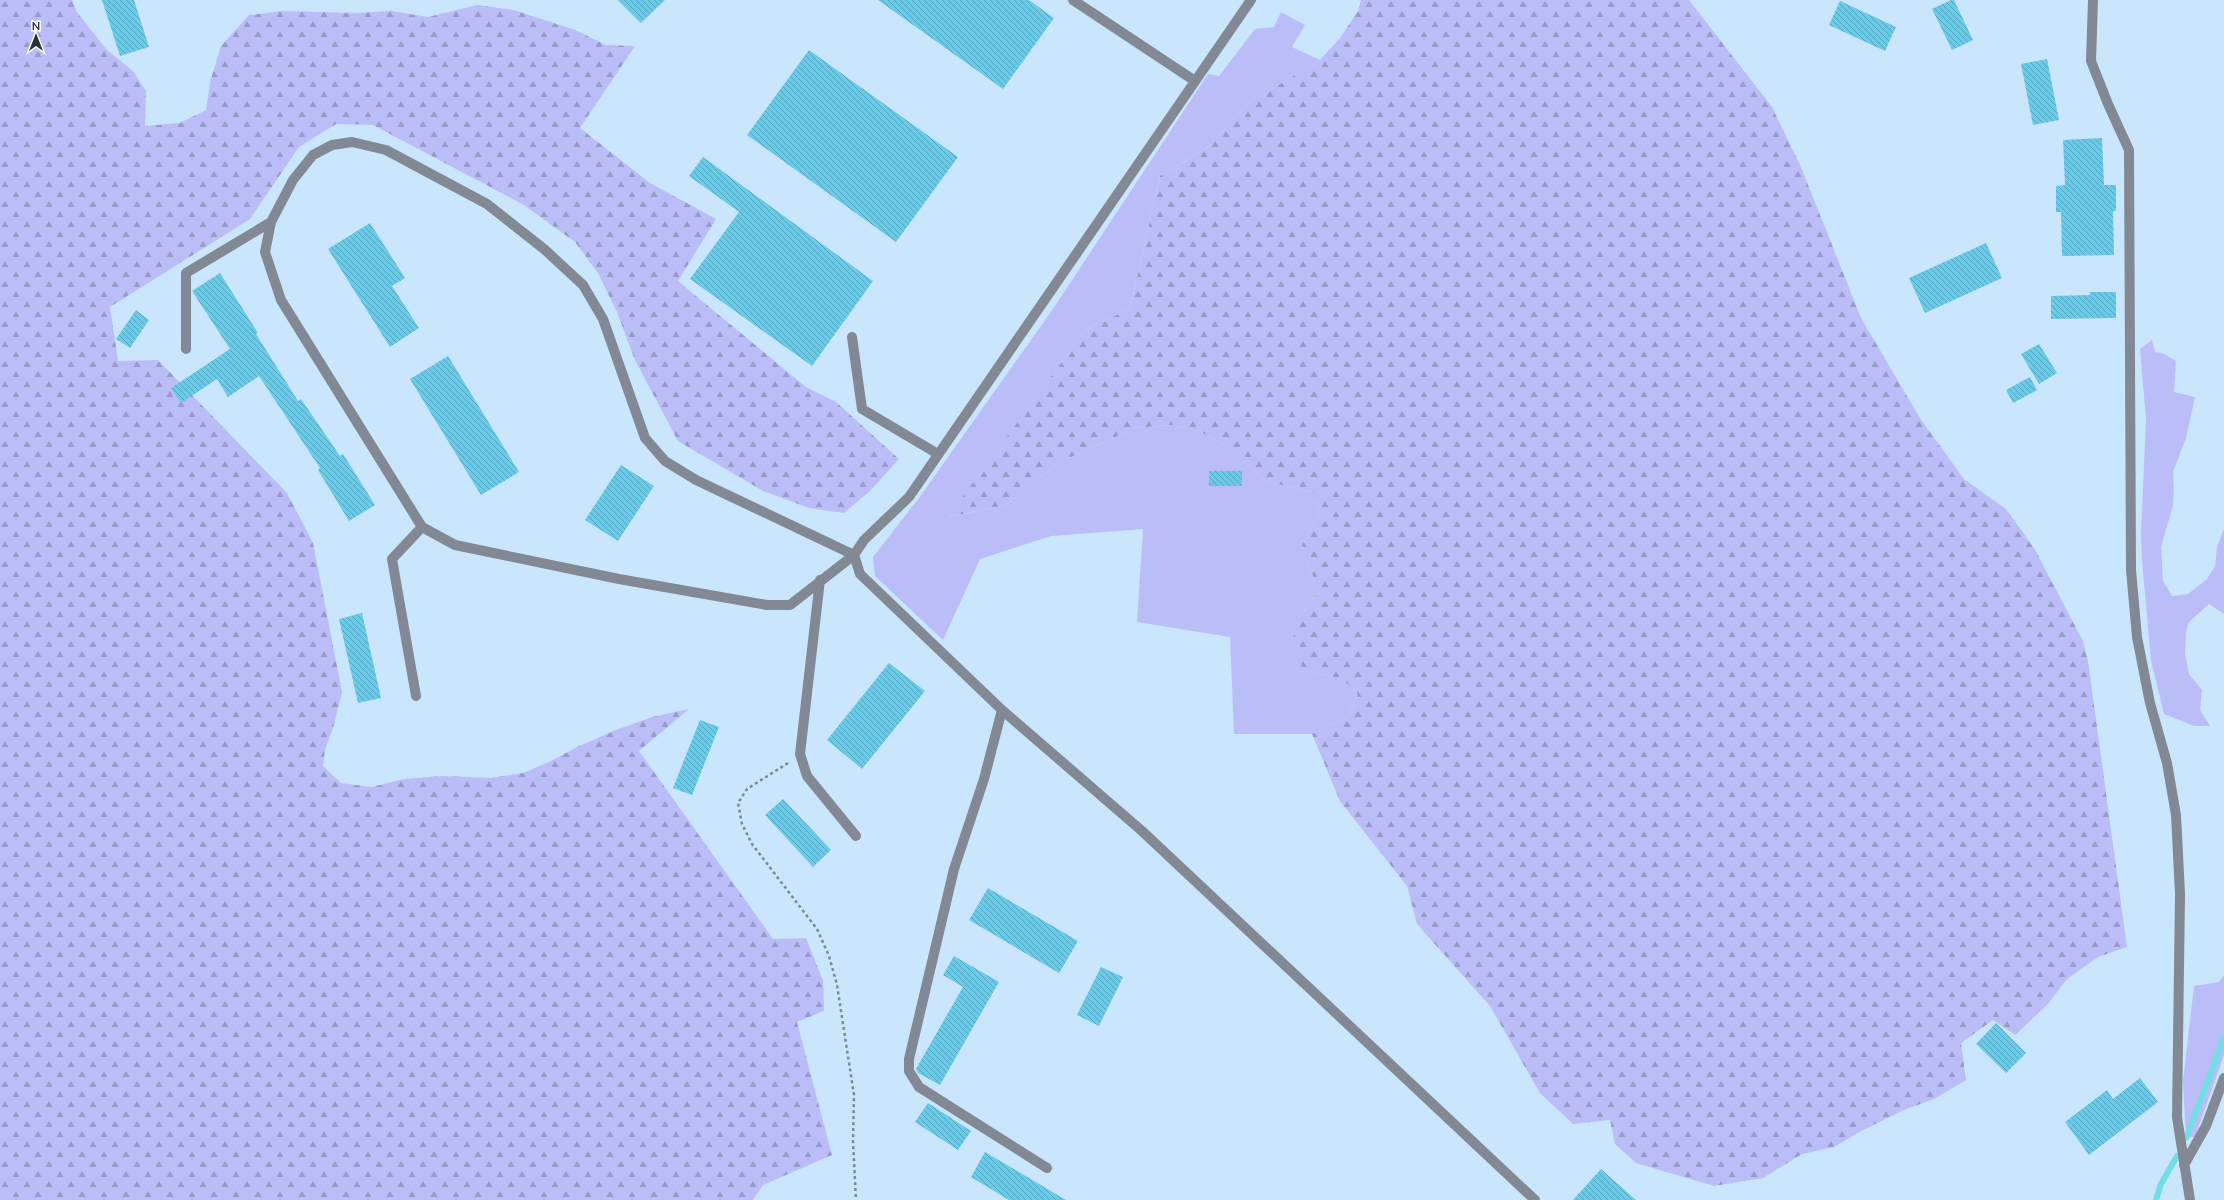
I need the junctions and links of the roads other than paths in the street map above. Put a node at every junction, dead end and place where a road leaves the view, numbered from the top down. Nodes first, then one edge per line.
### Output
1 (1073, 0) edge
2 (1251, 0) edge
3 (2093, 0) edge
4 (1195, 81) junction
5 (271, 222) junction
6 (852, 337) dead end
7 (186, 349) dead end
8 (938, 454) junction
9 (422, 527) junction
10 (854, 555) junction
11 (820, 580) junction
12 (416, 696) dead end
13 (1002, 710) junction
14 (856, 836) dead end
15 (2224, 1078) edge
16 (2184, 1165) junction
17 (1047, 1168) dead end
18 (1535, 1200) edge
19 (2190, 1200) edge

1 - 4 street
2 - 4 street
3 - 16 street
4 - 8 street
5 - 7 street
5 - 9 street
5 - 10 street
6 - 8 street
8 - 10 street
9 - 11 street
9 - 12 street
10 - 11 street
10 - 13 street
11 - 14 street
13 - 17 street
13 - 18 street
15 - 16 street
16 - 19 street

